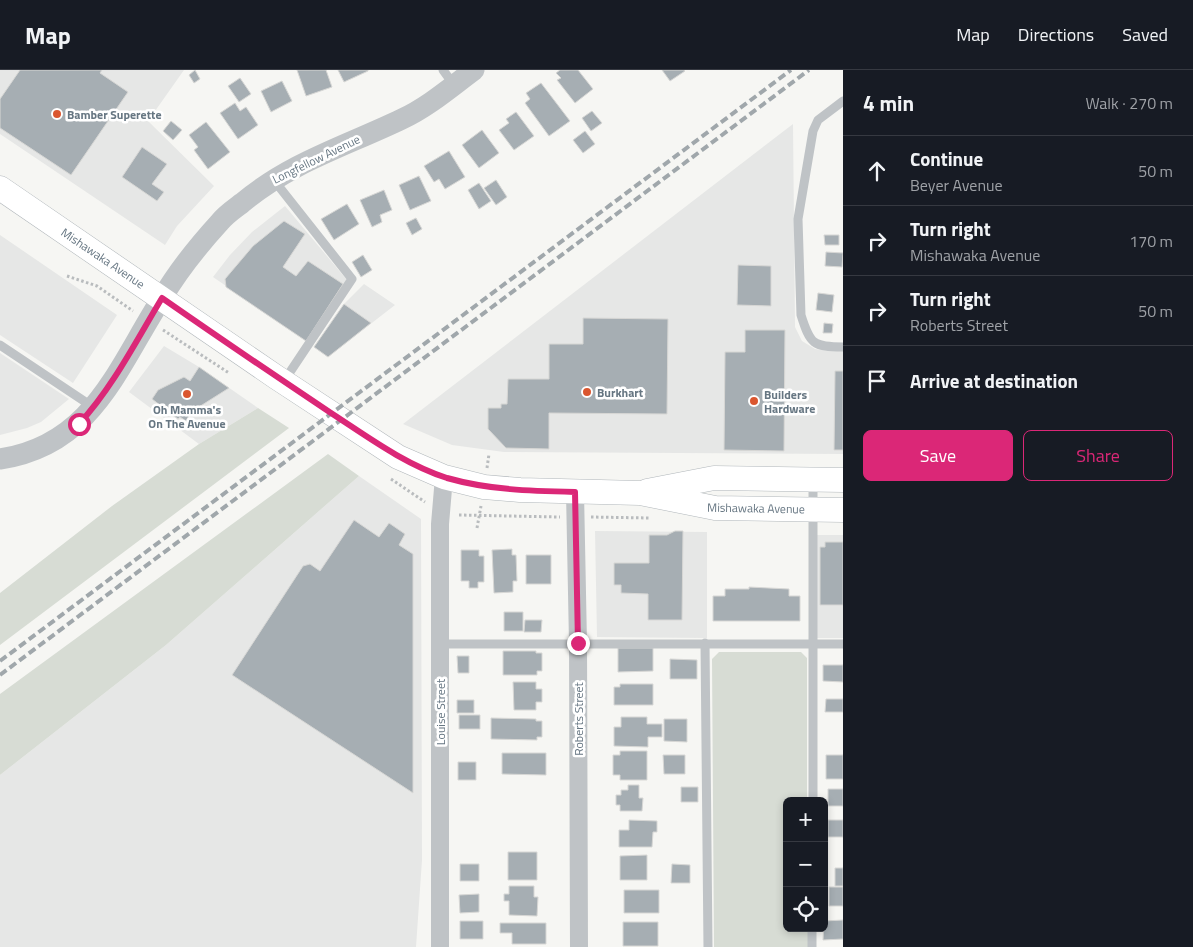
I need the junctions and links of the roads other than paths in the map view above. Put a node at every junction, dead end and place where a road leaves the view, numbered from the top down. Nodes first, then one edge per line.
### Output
1 (474, 70) edge
2 (448, 78) edge
3 (843, 101) edge
4 (273, 179) junction
5 (0, 188) edge
6 (162, 298) junction
7 (0, 345) edge
8 (843, 347) edge
9 (284, 382) junction
10 (94, 408) junction
11 (0, 459) edge
12 (444, 477) junction
13 (813, 480) junction
14 (843, 480) edge
15 (575, 492) junction
16 (640, 492) junction
17 (814, 509) junction
18 (843, 510) edge
19 (578, 643) junction
20 (705, 643) junction
21 (441, 644) junction
22 (813, 644) junction
23 (843, 644) edge
24 (812, 797) edge
25 (812, 932) edge
26 (440, 947) edge
27 (579, 947) edge
28 (708, 947) edge
29 (812, 947) edge

1 - 2 street, Longfellow Avenue
2 - 4 street, Longfellow Avenue
3 - 8 lane
4 - 6 street, Longfellow Avenue
4 - 9 lane
5 - 6 main road, Mishawaka Avenue
6 - 9 main road, Mishawaka Avenue
6 - 10 street, Longfellow Avenue
7 - 10 lane
9 - 12 main road, Mishawaka Avenue
10 - 11 street, Longfellow Avenue
12 - 15 main road, Mishawaka Avenue
12 - 21 street, Louise Street
13 - 14 main road, Mishawaka Avenue
13 - 16 main road, Mishawaka Avenue
13 - 17 lane
15 - 16 main road, Mishawaka Avenue
15 - 19 street, Roberts Street
16 - 17 main road, Mishawaka Avenue
17 - 18 main road, Mishawaka Avenue
17 - 22 lane
19 - 20 lane
19 - 21 lane
19 - 27 street, Roberts Street
20 - 22 lane
20 - 28 lane
21 - 26 street, Louise Street
22 - 23 lane
22 - 24 lane
25 - 29 lane

